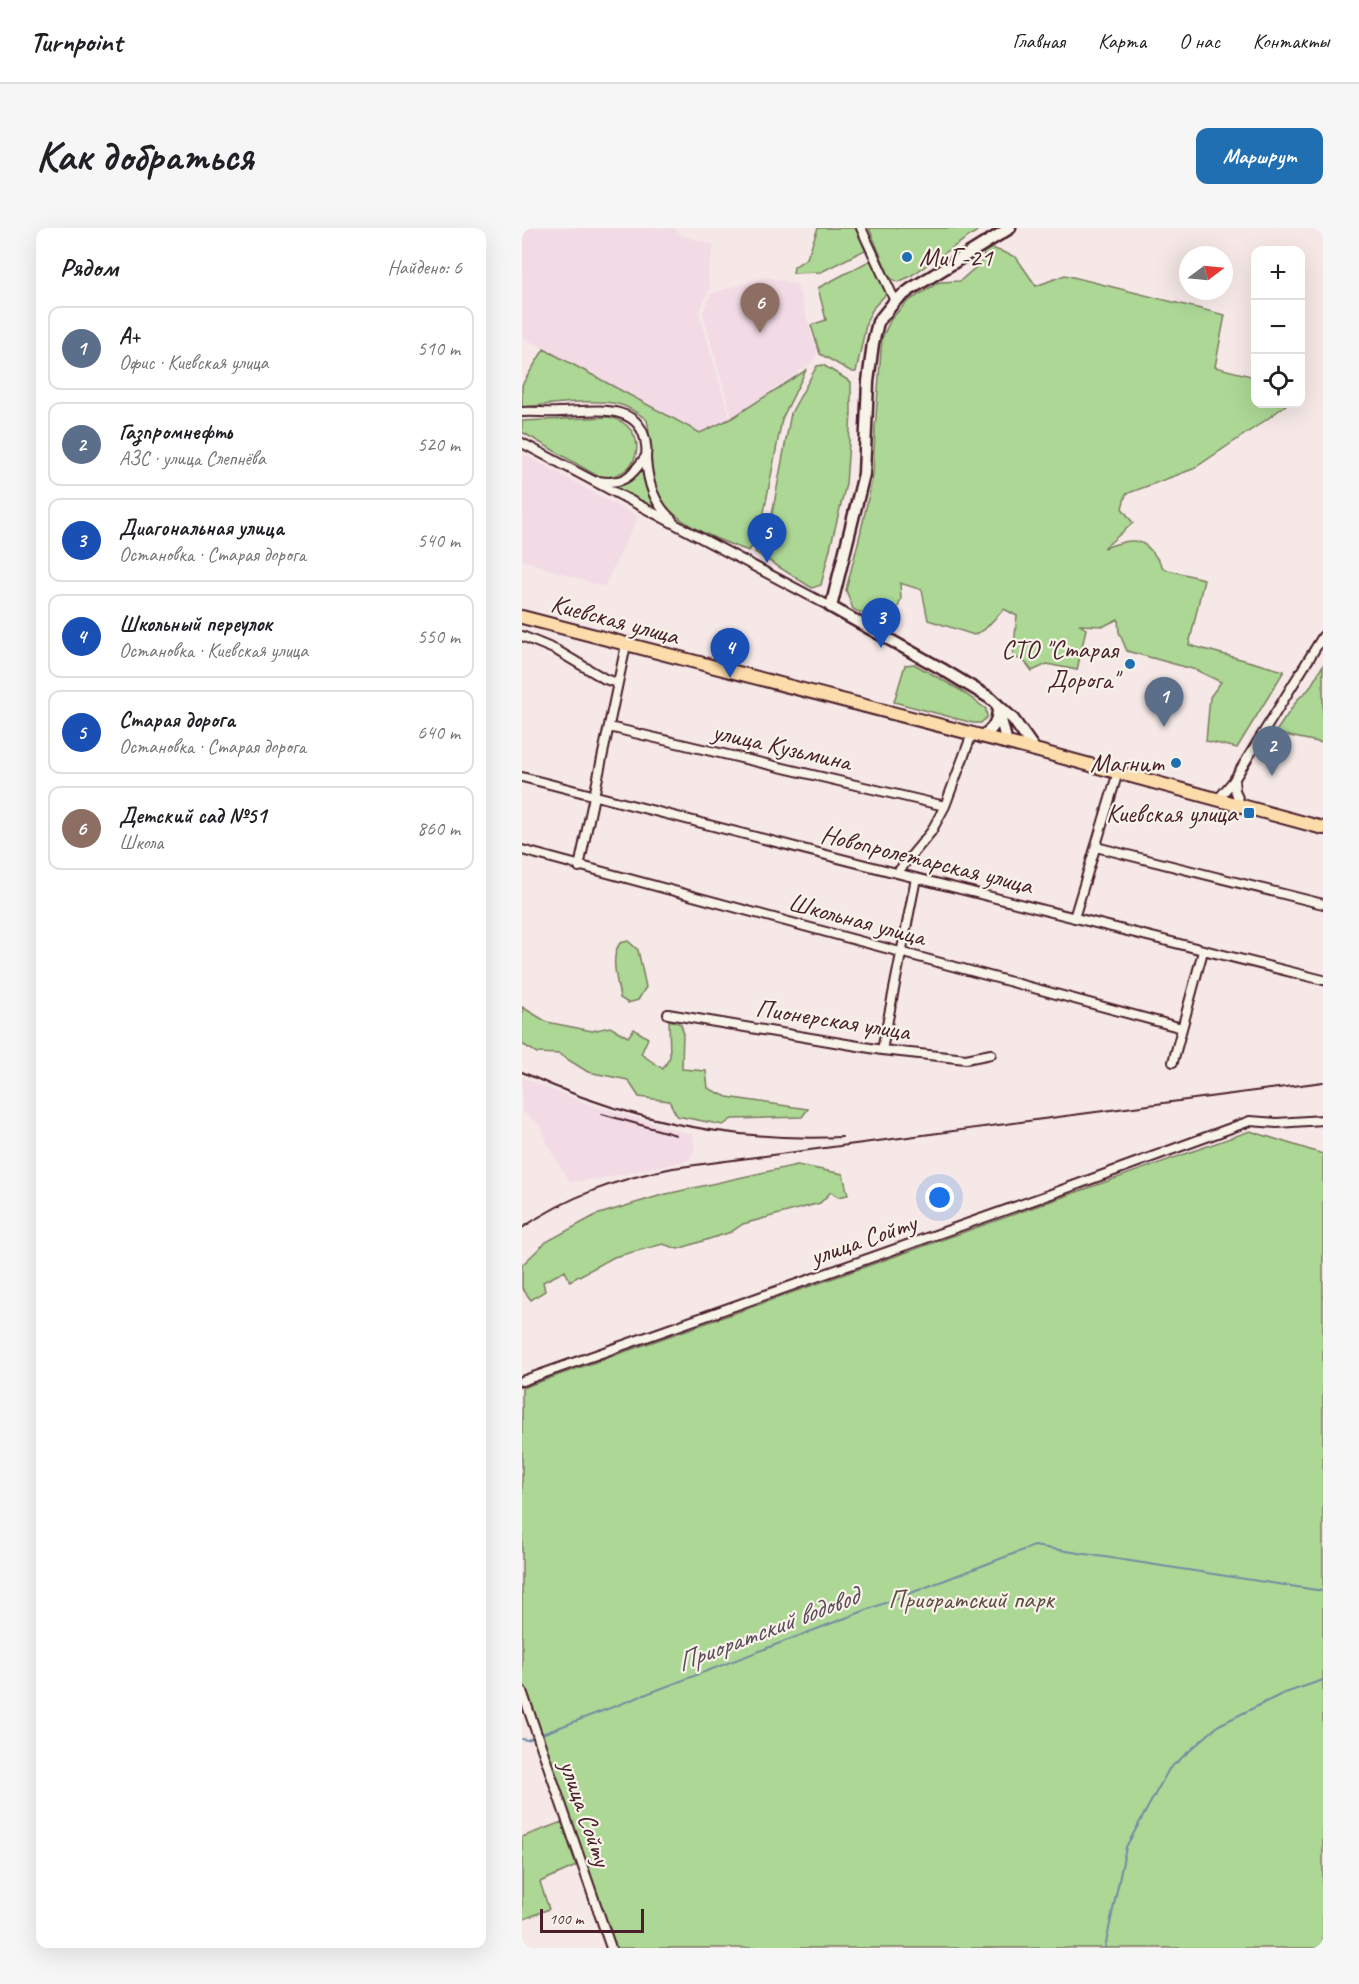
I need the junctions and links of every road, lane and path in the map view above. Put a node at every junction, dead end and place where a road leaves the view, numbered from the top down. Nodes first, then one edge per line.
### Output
1 (861, 228) edge
2 (1010, 228) edge
3 (994, 232) edge
4 (896, 301) junction
5 (522, 412) edge
6 (522, 443) edge
7 (646, 456) junction
8 (593, 481) junction
9 (683, 529) junction
10 (831, 607) junction
11 (522, 617) edge
12 (522, 636) edge
13 (1323, 636) edge
14 (626, 645) junction
15 (617, 683) junction
16 (997, 704) junction
17 (1013, 719) junction
18 (609, 727) junction
19 (977, 736) junction
20 (1007, 743) junction
21 (1035, 750) junction
22 (1118, 772) junction
23 (522, 777) edge
24 (1234, 780) junction
25 (594, 795) junction
26 (1219, 798) junction
27 (1240, 804) junction
28 (945, 806) junction
29 (1323, 828) edge
30 (1096, 847) junction
31 (522, 850) edge
32 (579, 867) junction
33 (897, 873) junction
34 (916, 879) junction
35 (1323, 904) edge
36 (1074, 918) junction
37 (1203, 951) junction
38 (900, 952) junction
39 (1323, 980) edge
40 (668, 1014) dead end
41 (1182, 1028) junction
42 (882, 1050) junction
43 (991, 1054) dead end
44 (1173, 1062) dead end
45 (1323, 1120) edge
46 (522, 1381) edge
47 (522, 1691) edge
48 (611, 1948) edge

1 - 4 street
2 - 3 street
3 - 4 street
4 - 10 street
5 - 7 street
6 - 8 street
7 - 8 street
7 - 9 street
8 - 9 street
9 - 10 street
10 - 16 street
11 - 14 main road, Киевская улица
12 - 15 street, Киевская улица
13 - 24 street
14 - 15 street
14 - 19 main road, Киевская улица
15 - 18 street
16 - 17 street
16 - 19 street
16 - 20 street
17 - 20 street
17 - 21 street
18 - 25 street
18 - 28 street, улица Кузьмина
19 - 20 main road, Киевская улица
19 - 28 street
20 - 21 main road, Киевская улица
21 - 22 main road, Киевская улица
22 - 26 main road, Киевская улица
22 - 30 street
23 - 25 street, Новопролетарская улица
24 - 26 street
24 - 27 street
25 - 32 street
25 - 33 street, Новопролетарская улица
26 - 27 main road, Киевская улица
27 - 29 main road, Киевская улица
28 - 33 street
30 - 35 street
30 - 36 street
31 - 32 street, Школьная улица
32 - 38 street, Школьная улица
33 - 34 street, Новопролетарская улица
34 - 36 street, Новопролетарская улица
34 - 38 street
36 - 37 street, Новопролетарская улица
37 - 39 street, Новопролетарская улица
37 - 41 street
38 - 41 street, Школьная улица
38 - 42 street
40 - 42 street, Пионерская улица
41 - 44 street
42 - 43 street, Пионерская улица
45 - 46 street, улица Сойту
47 - 48 street, улица Сойту

